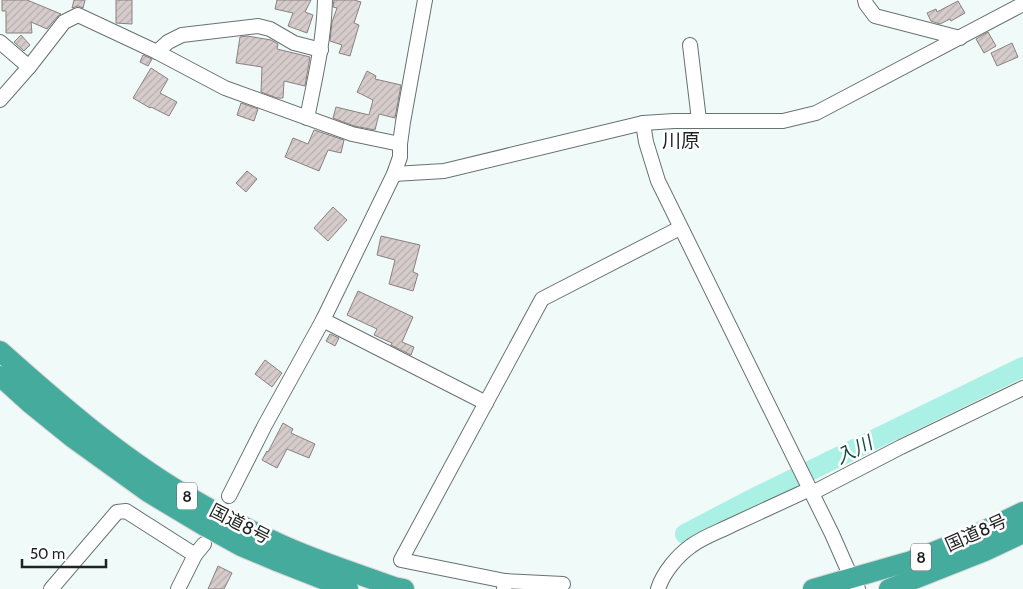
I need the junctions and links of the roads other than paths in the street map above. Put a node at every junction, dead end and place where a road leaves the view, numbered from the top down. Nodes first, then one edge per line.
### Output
1 (325, 0) edge
2 (424, 0) edge
3 (865, 0) edge
4 (1023, 4) edge
5 (960, 38) junction
6 (0, 42) edge
7 (690, 45) dead end
8 (321, 50) junction
9 (158, 52) junction
10 (29, 67) junction
11 (0, 100) edge
12 (307, 118) junction
13 (698, 120) junction
14 (643, 124) junction
15 (400, 144) junction
16 (394, 174) junction
17 (680, 228) junction
18 (323, 320) junction
19 (0, 351) edge
20 (0, 376) edge
21 (1023, 388) edge
22 (486, 403) junction
23 (811, 491) junction
24 (229, 496) dead end
25 (1023, 512) edge
26 (1023, 533) edge
27 (204, 544) dead end
28 (196, 555) junction
29 (855, 583) edge
30 (563, 584) dead end
31 (504, 585) edge
32 (51, 589) edge
33 (178, 589) edge
34 (348, 589) edge
35 (404, 589) edge
36 (658, 589) edge
37 (813, 589) edge
38 (889, 589) edge

1 - 8 street
2 - 15 street
3 - 5 street
4 - 5 street
5 - 13 street
6 - 10 street
7 - 13 street
8 - 9 street
8 - 12 street
9 - 10 street
9 - 12 street
10 - 11 street
12 - 15 street
13 - 14 street
14 - 16 street
14 - 17 street
15 - 16 street
16 - 18 street
17 - 22 street
17 - 23 street
18 - 22 street
18 - 24 street
19 - 35 highway, 国道8号 / 8
20 - 34 highway, 国道8号 / 8
21 - 23 street
22 - 31 street
23 - 29 street
23 - 36 street
25 - 29 highway, 国道8号 / 8
26 - 38 highway, 国道8号 / 8
27 - 28 street
28 - 32 street
28 - 33 street
29 - 37 highway, 国道8号 / 8
30 - 31 street

